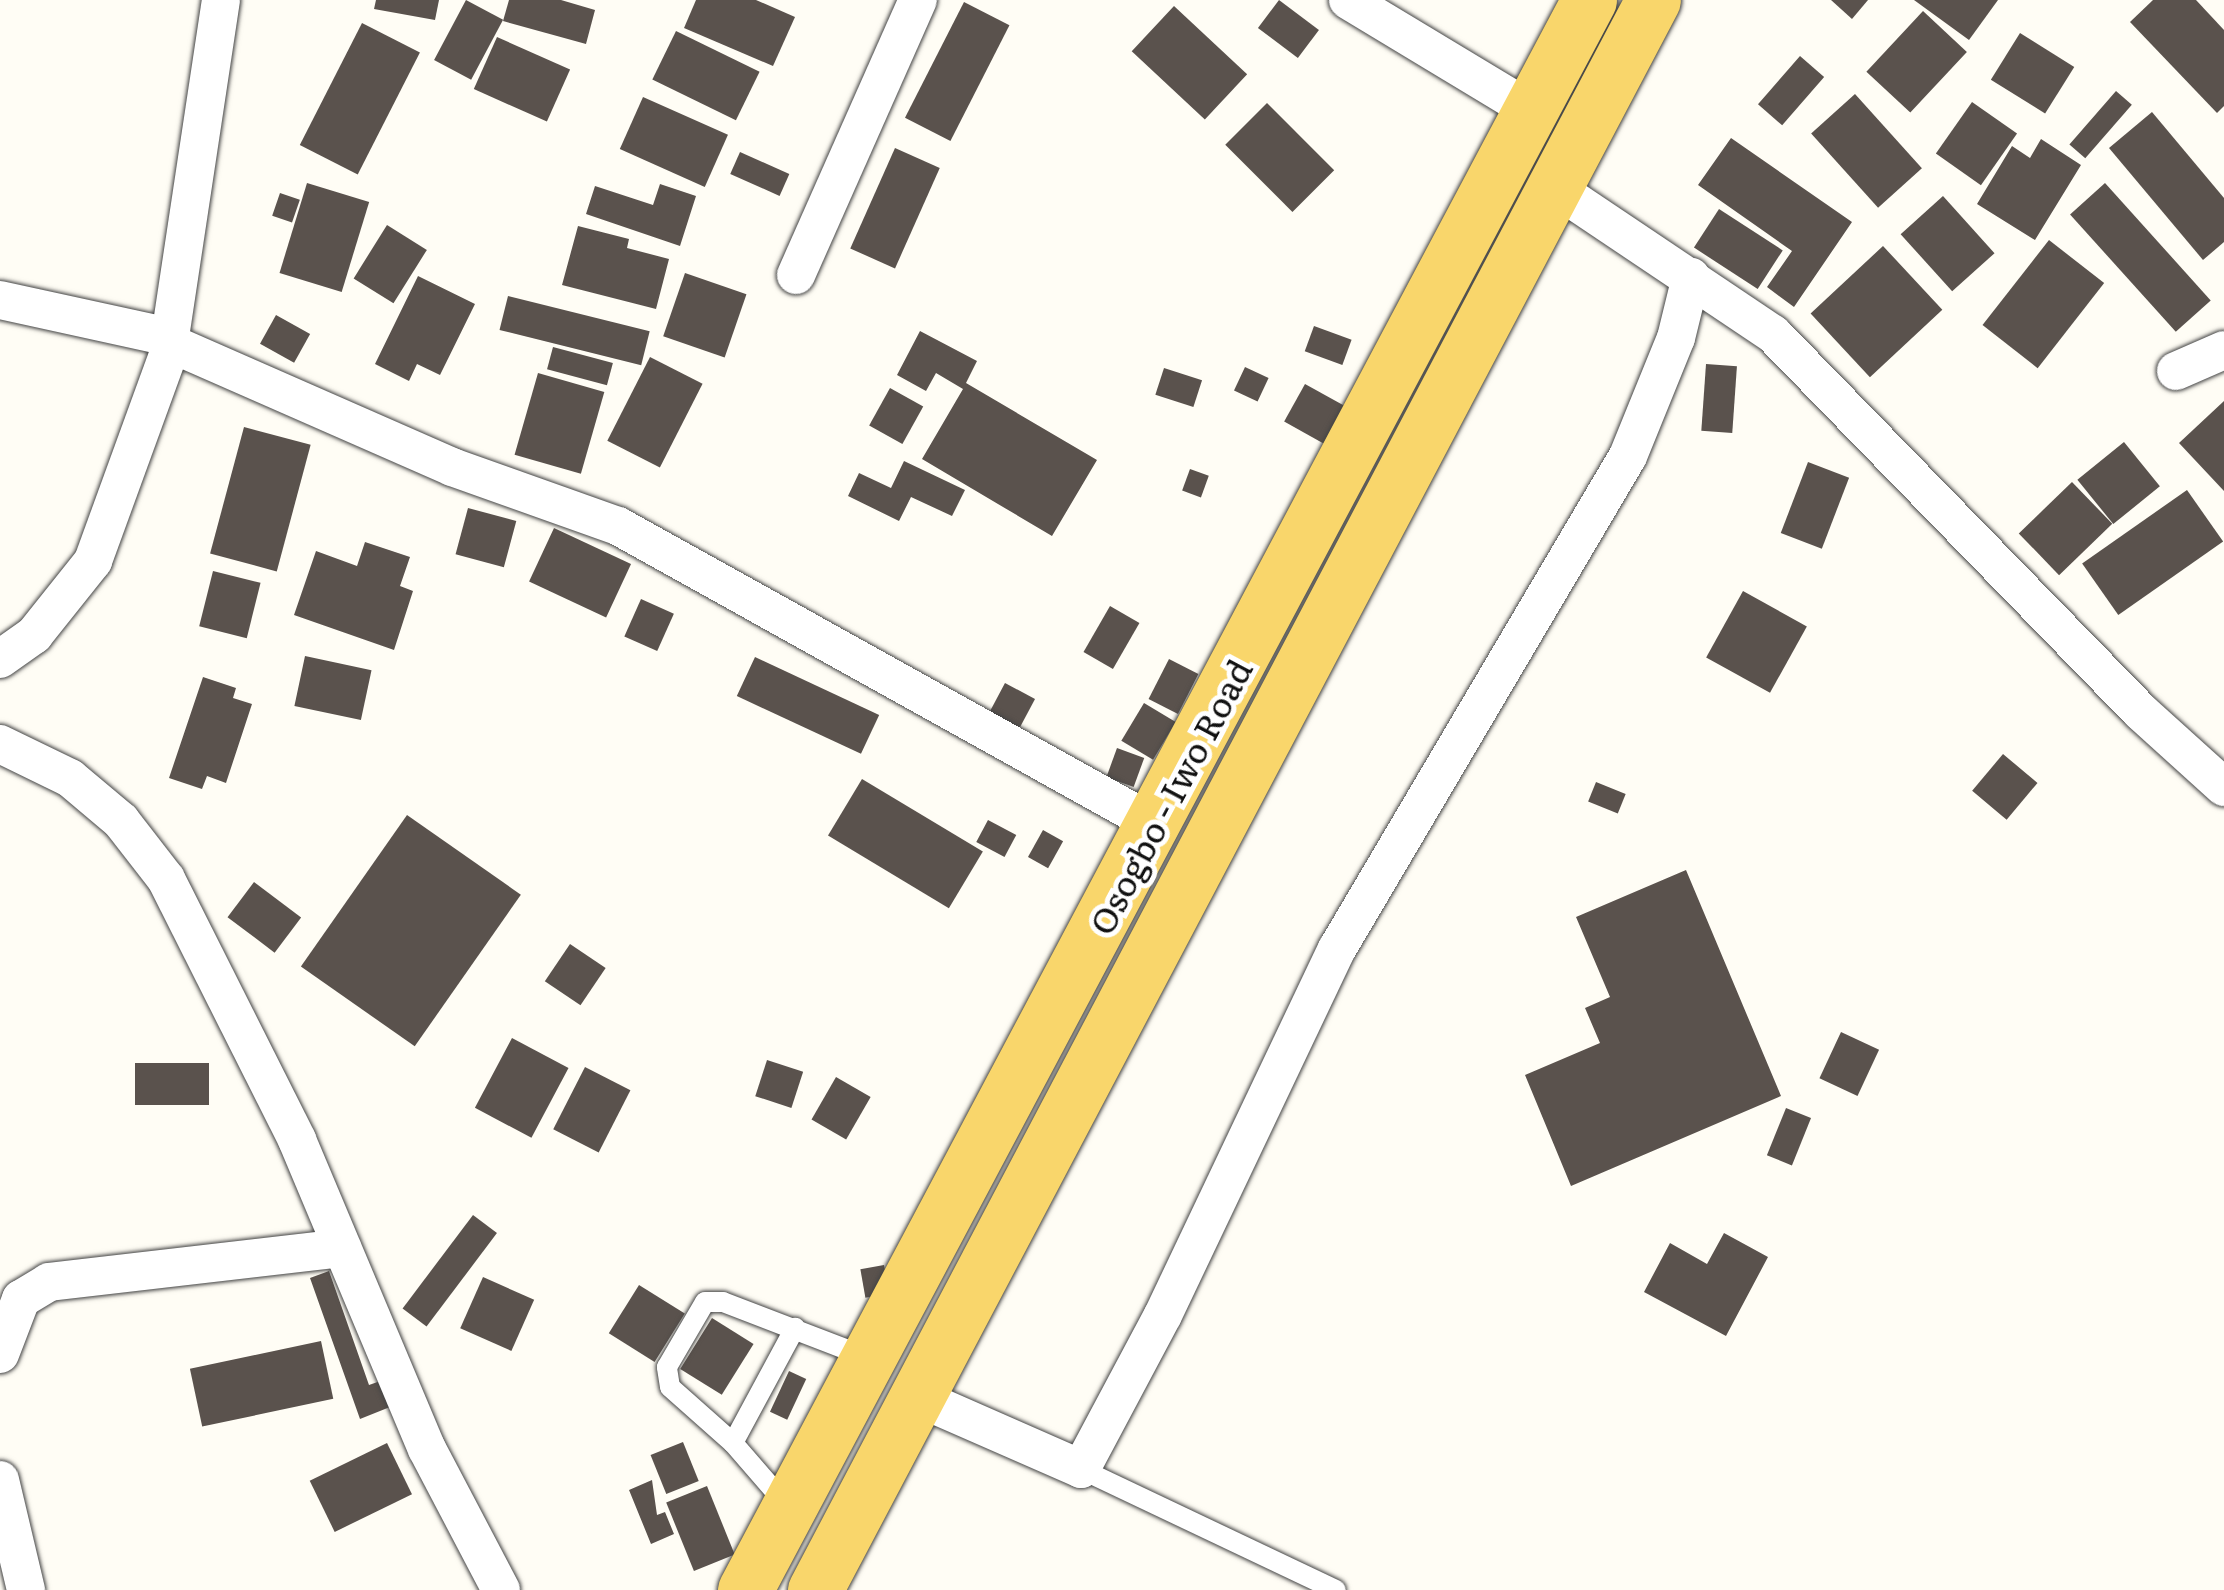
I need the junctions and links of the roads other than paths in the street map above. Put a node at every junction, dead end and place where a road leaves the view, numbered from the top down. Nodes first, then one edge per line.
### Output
1 (220, 0) edge
2 (918, 0) edge
3 (1348, 0) edge
4 (1589, 0) edge
5 (1653, 0) edge
6 (1532, 111) junction
7 (1554, 187) junction
8 (796, 275) dead end
9 (1692, 276) junction
10 (0, 300) edge
11 (171, 341) junction
12 (2224, 350) edge
13 (2176, 371) dead end
14 (0, 659) edge
15 (0, 744) edge
16 (2224, 787) edge
17 (1154, 824) junction
18 (342, 1248) junction
19 (796, 1328) junction
20 (0, 1354) edge
21 (868, 1358) junction
22 (916, 1398) junction
23 (733, 1444) junction
24 (1081, 1470) junction
25 (0, 1480) edge
26 (789, 1508) junction
27 (26, 1590) edge
28 (501, 1590) edge
29 (744, 1590) edge
30 (815, 1590) edge
31 (1336, 1590) edge

1 - 11 street
2 - 8 street
3 - 6 street
4 - 6 main road, Osogbo - Iwo Road
5 - 7 main road, Osogbo - Iwo Road
6 - 17 main road, Osogbo - Iwo Road
7 - 9 street
7 - 22 main road, Osogbo - Iwo Road
9 - 16 street
9 - 24 street
10 - 11 street
11 - 14 street
11 - 17 street
12 - 13 street
15 - 18 street
17 - 21 main road, Osogbo - Iwo Road
18 - 20 street
18 - 28 street
19 - 21 lane
19 - 23 lane
19 - 23 lane
21 - 26 main road, Osogbo - Iwo Road
22 - 24 street
22 - 30 main road, Osogbo - Iwo Road
23 - 26 lane
24 - 31 lane
25 - 27 street
26 - 29 main road, Osogbo - Iwo Road

